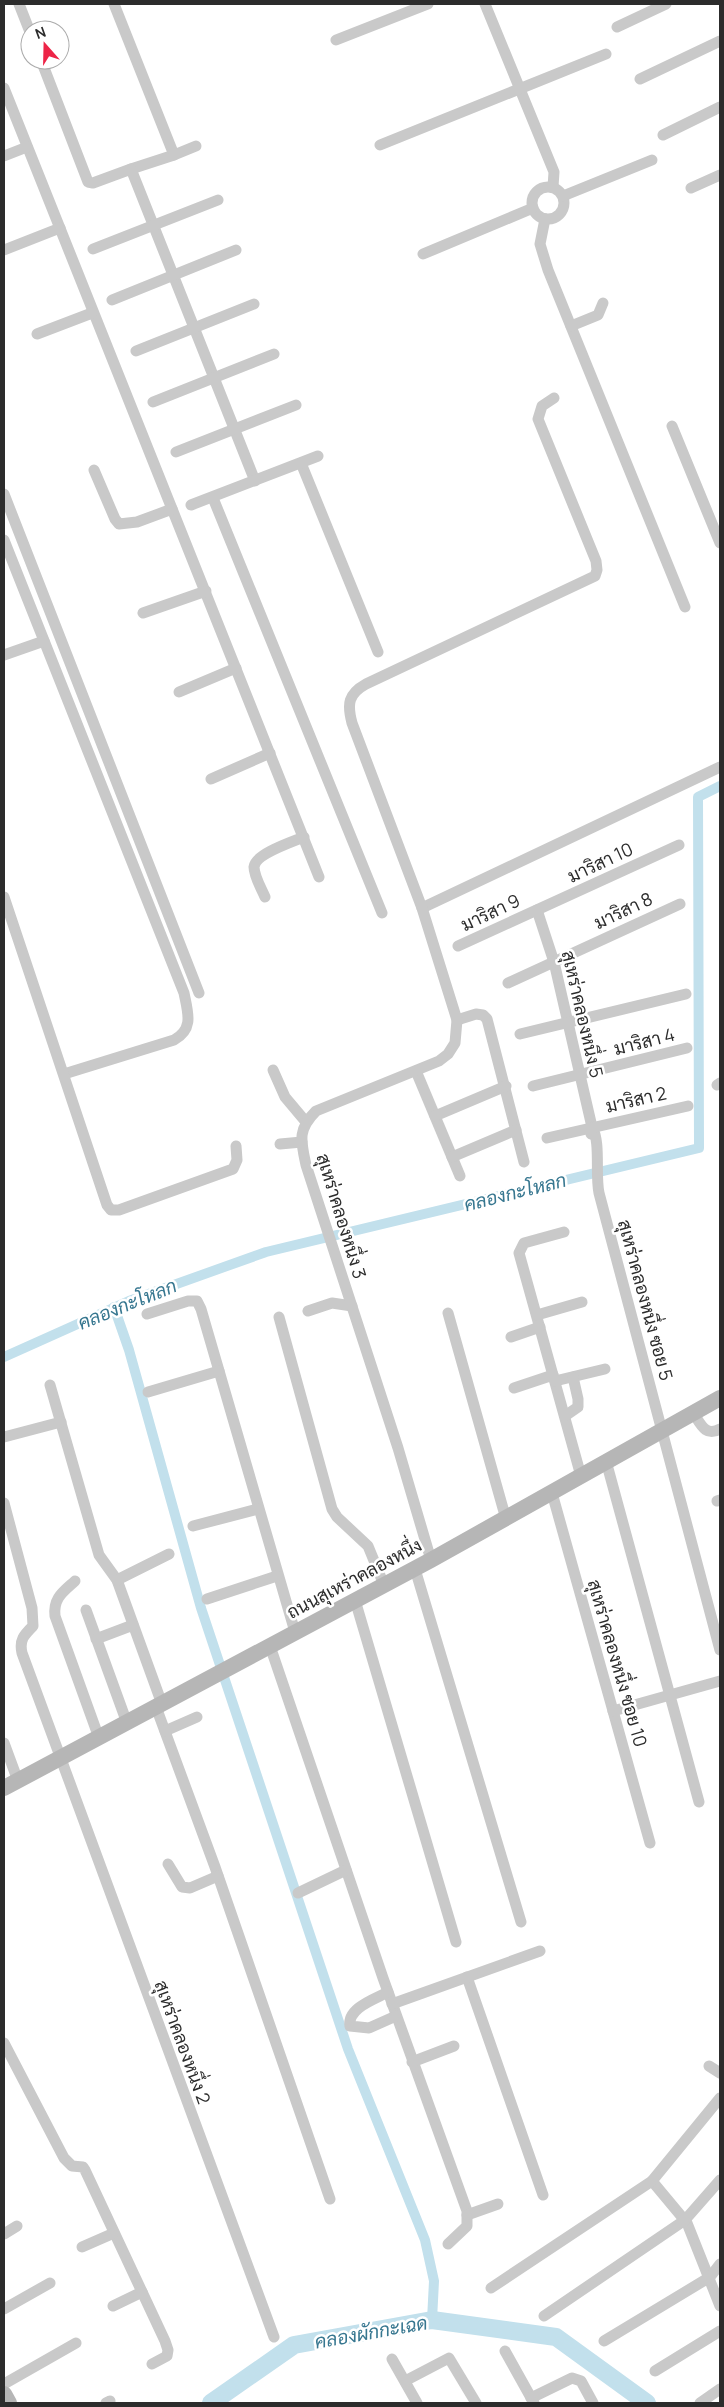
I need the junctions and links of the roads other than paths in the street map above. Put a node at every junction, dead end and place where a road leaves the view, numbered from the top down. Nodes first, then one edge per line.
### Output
1 (19, 4) edge
2 (114, 4) edge
3 (428, 4) edge
4 (485, 4) edge
5 (666, 4) edge
6 (25, 20) edge
7 (617, 27) dead end
8 (336, 40) dead end
9 (720, 41) edge
10 (606, 54) dead end
11 (45, 70) edge
12 (640, 79) dead end
13 (4, 88) edge
14 (520, 89) junction
15 (720, 106) edge
16 (663, 135) dead end
17 (380, 145) dead end
18 (196, 146) dead end
19 (27, 147) junction
20 (174, 155) junction
21 (4, 156) edge
22 (652, 160) dead end
23 (131, 169) junction
24 (720, 176) edge
25 (553, 187) junction
26 (691, 188) dead end
27 (563, 196) junction
28 (218, 200) dead end
29 (533, 208) junction
30 (545, 219) junction
31 (153, 224) junction
32 (60, 228) junction
33 (93, 249) dead end
34 (4, 250) edge
35 (236, 250) dead end
36 (423, 254) dead end
37 (173, 276) junction
38 (112, 300) dead end
39 (602, 303) dead end
40 (254, 304) dead end
41 (92, 313) junction
42 (571, 326) junction
43 (194, 327) junction
44 (37, 334) dead end
45 (136, 351) dead end
46 (274, 354) dead end
47 (214, 376) junction
48 (554, 398) dead end
49 (154, 402) dead end
50 (296, 405) dead end
51 (672, 426) dead end
52 (235, 429) junction
53 (176, 452) dead end
54 (318, 456) dead end
55 (301, 463) junction
56 (94, 470) dead end
57 (255, 481) junction
58 (4, 494) edge
59 (213, 498) junction
60 (191, 505) dead end
61 (172, 509) junction
62 (4, 540) edge
63 (720, 543) edge
64 (206, 591) junction
65 (685, 607) dead end
66 (143, 613) dead end
67 (56, 625) junction
68 (42, 636) junction
69 (65, 650) junction
70 (378, 652) dead end
71 (4, 656) edge
72 (49, 656) junction
73 (236, 668) junction
74 (178, 692) dead end
75 (270, 753) junction
76 (720, 767) edge
77 (211, 779) dead end
78 (304, 837) junction
79 (679, 845) dead end
80 (319, 877) dead end
81 (4, 897) edge
82 (265, 897) dead end
83 (680, 904) dead end
84 (422, 908) junction
85 (536, 910) junction
86 (382, 913) dead end
87 (458, 946) dead end
88 (554, 962) junction
89 (508, 983) dead end
90 (199, 993) dead end
91 (686, 994) dead end
92 (456, 1020) junction
93 (568, 1022) junction
94 (520, 1034) dead end
95 (687, 1048) dead end
96 (272, 1070) dead end
97 (416, 1071) junction
98 (64, 1074) junction
99 (580, 1075) junction
100 (506, 1086) junction
101 (533, 1086) dead end
102 (688, 1106) dead end
103 (435, 1116) junction
104 (306, 1122) junction
105 (592, 1127) junction
106 (516, 1130) junction
107 (547, 1138) dead end
108 (302, 1142) junction
109 (280, 1144) dead end
110 (236, 1146) dead end
111 (452, 1158) junction
112 (524, 1162) dead end
113 (460, 1176) dead end
114 (596, 1178) joint
115 (564, 1232) dead end
116 (582, 1302) dead end
117 (352, 1306) junction
118 (308, 1311) dead end
119 (448, 1313) dead end
120 (147, 1314) dead end
121 (537, 1315) junction
122 (279, 1317) dead end
123 (540, 1327) junction
124 (511, 1337) dead end
125 (605, 1368) dead end
126 (219, 1371) junction
127 (573, 1377) junction
128 (554, 1378) junction
129 (50, 1384) dead end
130 (514, 1388) dead end
131 (148, 1392) dead end
132 (720, 1398) edge
133 (694, 1414) junction
134 (564, 1416) junction
135 (61, 1422) junction
136 (720, 1429) edge
137 (663, 1431) junction
138 (4, 1437) edge
139 (606, 1461) junction
140 (581, 1476) junction
141 (552, 1493) junction
142 (4, 1503) edge
143 (258, 1509) junction
144 (506, 1519) junction
145 (193, 1526) dead end
146 (169, 1554) dead end
147 (431, 1560) junction
148 (414, 1569) junction
149 (277, 1576) junction
150 (117, 1580) junction
151 (75, 1581) dead end
152 (384, 1585) junction
153 (206, 1598) dead end
154 (355, 1600) junction
155 (86, 1610) dead end
156 (132, 1625) junction
157 (295, 1632) junction
158 (96, 1639) junction
159 (270, 1646) junction
160 (720, 1650) edge
161 (720, 1681) edge
162 (671, 1694) junction
163 (160, 1706) junction
164 (613, 1711) junction
165 (197, 1717) dead end
166 (127, 1723) junction
167 (165, 1731) junction
168 (99, 1738) junction
169 (4, 1743) edge
170 (60, 1759) junction
171 (11, 1785) edge
172 (699, 1802) dead end
173 (650, 1843) dead end
174 (168, 1864) dead end
175 (346, 1870) junction
176 (218, 1876) junction
177 (298, 1893) dead end
178 (521, 1922) dead end
179 (456, 1942) dead end
180 (540, 1951) dead end
181 (467, 1977) junction
182 (388, 1992) junction
183 (392, 2004) junction
184 (396, 2016) junction
185 (4, 2043) edge
186 (454, 2046) dead end
187 (412, 2062) junction
188 (709, 2066) dead end
189 (720, 2073) edge
190 (720, 2098) edge
191 (720, 2180) edge
192 (652, 2181) junction
193 (543, 2195) dead end
194 (330, 2199) dead end
195 (498, 2204) dead end
196 (468, 2215) junction
197 (685, 2220) junction
198 (17, 2226) dead end
199 (114, 2233) junction
200 (4, 2234) edge
201 (448, 2244) dead end
202 (82, 2247) dead end
203 (720, 2264) edge
204 (710, 2277) junction
205 (50, 2283) dead end
206 (491, 2288) dead end
207 (142, 2292) junction
208 (113, 2306) dead end
209 (720, 2306) edge
210 (4, 2309) edge
211 (544, 2316) dead end
212 (720, 2331) edge
213 (274, 2337) dead end
214 (604, 2341) dead end
215 (76, 2343) dead end
216 (505, 2351) dead end
217 (392, 2359) dead end
218 (152, 2364) dead end
219 (655, 2371) dead end
220 (404, 2381) junction
221 (4, 2384) edge
222 (720, 2389) edge
223 (4, 2394) edge
224 (533, 2401) edge
225 (702, 2402) edge
226 (9, 2403) edge
227 (417, 2403) edge
228 (476, 2403) edge
229 (593, 2403) edge

1 - 6 street
2 - 20 street
3 - 8 street
4 - 14 street
5 - 7 street
9 - 12 street
10 - 14 street
11 - 23 street
13 - 19 street
14 - 17 street
14 - 25 street
15 - 16 street
18 - 20 street
19 - 21 street
19 - 32 street
20 - 23 street
22 - 27 street
23 - 31 street
24 - 26 street
25 - 27 street
25 - 29 street
27 - 30 street
28 - 31 street
29 - 30 street
29 - 36 street
30 - 42 street
31 - 33 street
31 - 37 street
32 - 34 street
32 - 41 street
35 - 37 street
37 - 38 street
37 - 43 street
39 - 42 street
40 - 43 street
41 - 44 street
41 - 61 street
42 - 65 street
43 - 45 street
43 - 47 street
46 - 47 street
47 - 49 street
47 - 52 street
48 - 84 street
50 - 52 street
51 - 63 street
52 - 53 street
52 - 57 street
54 - 55 street
55 - 57 street
55 - 70 street
56 - 61 street
57 - 59 street
58 - 67 street
59 - 60 street
59 - 86 street
61 - 64 street
62 - 68 street
64 - 66 street
64 - 73 street
67 - 68 street
67 - 69 street
68 - 71 street
68 - 72 street
69 - 72 street
69 - 90 street
72 - 98 street
73 - 74 street
73 - 75 street
75 - 77 street
75 - 78 street
76 - 84 street
78 - 80 street
78 - 82 street
79 - 85 street, มาริสา 10
81 - 98 street
83 - 88 street, มาริสา 8
84 - 92 street
85 - 87 street, มาริสา 9
85 - 88 street, สุเหร่าคลองหนึ่ง 5
88 - 89 street, มาริสา 8
88 - 93 street, สุเหร่าคลองหนึ่ง 5
91 - 93 street
92 - 97 street
92 - 100 street
93 - 94 street
93 - 99 street, สุเหร่าคลองหนึ่ง 5
95 - 99 street, มาริสา 4
96 - 104 street
97 - 103 street
97 - 104 street
98 - 110 street
99 - 101 street, มาริสา 4
99 - 105 street, สุเหร่าคลองหนึ่ง 5
100 - 103 street
100 - 106 street
102 - 105 street, มาริสา 2
103 - 111 street
104 - 108 street, สุเหร่าคลองหนึ่ง 3
105 - 107 street, มาริสา 2
105 - 114 street, สุเหร่าคลองหนึ่ง 5
106 - 111 street
106 - 112 street
108 - 109 street
108 - 117 street, สุเหร่าคลองหนึ่ง 3
111 - 113 street
114 - 137 street, สุเหร่าคลองหนึ่ง ซอย 5
115 - 121 street
116 - 121 street
117 - 118 street
117 - 147 street, สุเหร่าคลองหนึ่ง 3
119 - 144 street
120 - 126 street
121 - 123 street
122 - 152 street
123 - 124 street
123 - 128 street
125 - 127 street
126 - 131 street
126 - 143 street
127 - 128 street
127 - 134 street
128 - 130 street
128 - 134 street
129 - 135 street
132 - 133 main road, ถนนสุเหร่าคลองหนึ่ง
133 - 136 street
133 - 137 main road, ถนนสุเหร่าคลองหนึ่ง
134 - 140 street
135 - 138 street
135 - 150 street
137 - 139 main road, ถนนสุเหร่าคลองหนึ่ง
137 - 160 street, สุเหร่าคลองหนึ่ง ซอย 5
139 - 140 main road, ถนนสุเหร่าคลองหนึ่ง
139 - 162 street
140 - 141 main road, ถนนสุเหร่าคลองหนึ่ง
141 - 144 main road, ถนนสุเหร่าคลองหนึ่ง
141 - 164 street, สุเหร่าคลองหนึ่ง ซอย 10
142 - 170 street, สุเหร่าคลองหนึ่ง 2
143 - 145 street
143 - 149 street
144 - 147 main road, ถนนสุเหร่าคลองหนึ่ง
146 - 150 street
147 - 148 main road, ถนนสุเหร่าคลองหนึ่ง
148 - 152 main road, ถนนสุเหร่าคลองหนึ่ง
148 - 178 street
149 - 153 street
149 - 157 street
150 - 156 street
151 - 168 street
152 - 154 main road, ถนนสุเหร่าคลองหนึ่ง
154 - 157 main road, ถนนสุเหร่าคลองหนึ่ง
154 - 179 street
155 - 158 street
156 - 158 street
156 - 163 street
157 - 159 main road, ถนนสุเหร่าคลองหนึ่ง
158 - 166 street
159 - 163 main road, ถนนสุเหร่าคลองหนึ่ง
159 - 175 street
161 - 162 street
162 - 164 street
162 - 172 street
163 - 166 main road, ถนนสุเหร่าคลองหนึ่ง
163 - 167 street
164 - 173 street, สุเหร่าคลองหนึ่ง ซอย 10
165 - 167 street
166 - 168 main road, ถนนสุเหร่าคลองหนึ่ง
167 - 176 street
168 - 170 main road, ถนนสุเหร่าคลองหนึ่ง
169 - 171 street
170 - 171 main road, ถนนสุเหร่าคลองหนึ่ง
170 - 213 street, สุเหร่าคลองหนึ่ง 2
174 - 176 street
175 - 177 street
175 - 182 street
176 - 194 street
180 - 181 street
181 - 183 street
181 - 193 street
182 - 183 street
182 - 184 street
183 - 184 street
184 - 187 street
185 - 199 street
186 - 187 street
187 - 196 street
188 - 189 street
190 - 192 street
191 - 197 street
192 - 197 street
192 - 206 street
195 - 196 street
196 - 201 street
197 - 204 street
197 - 211 street
198 - 200 street
199 - 202 street
199 - 207 street
203 - 204 street
204 - 209 street
204 - 214 street
205 - 210 street
207 - 208 street
207 - 218 street
212 - 219 street
215 - 221 street
216 - 224 street
217 - 220 street
220 - 227 street
220 - 228 street
222 - 225 street
223 - 226 main road
224 - 229 street

